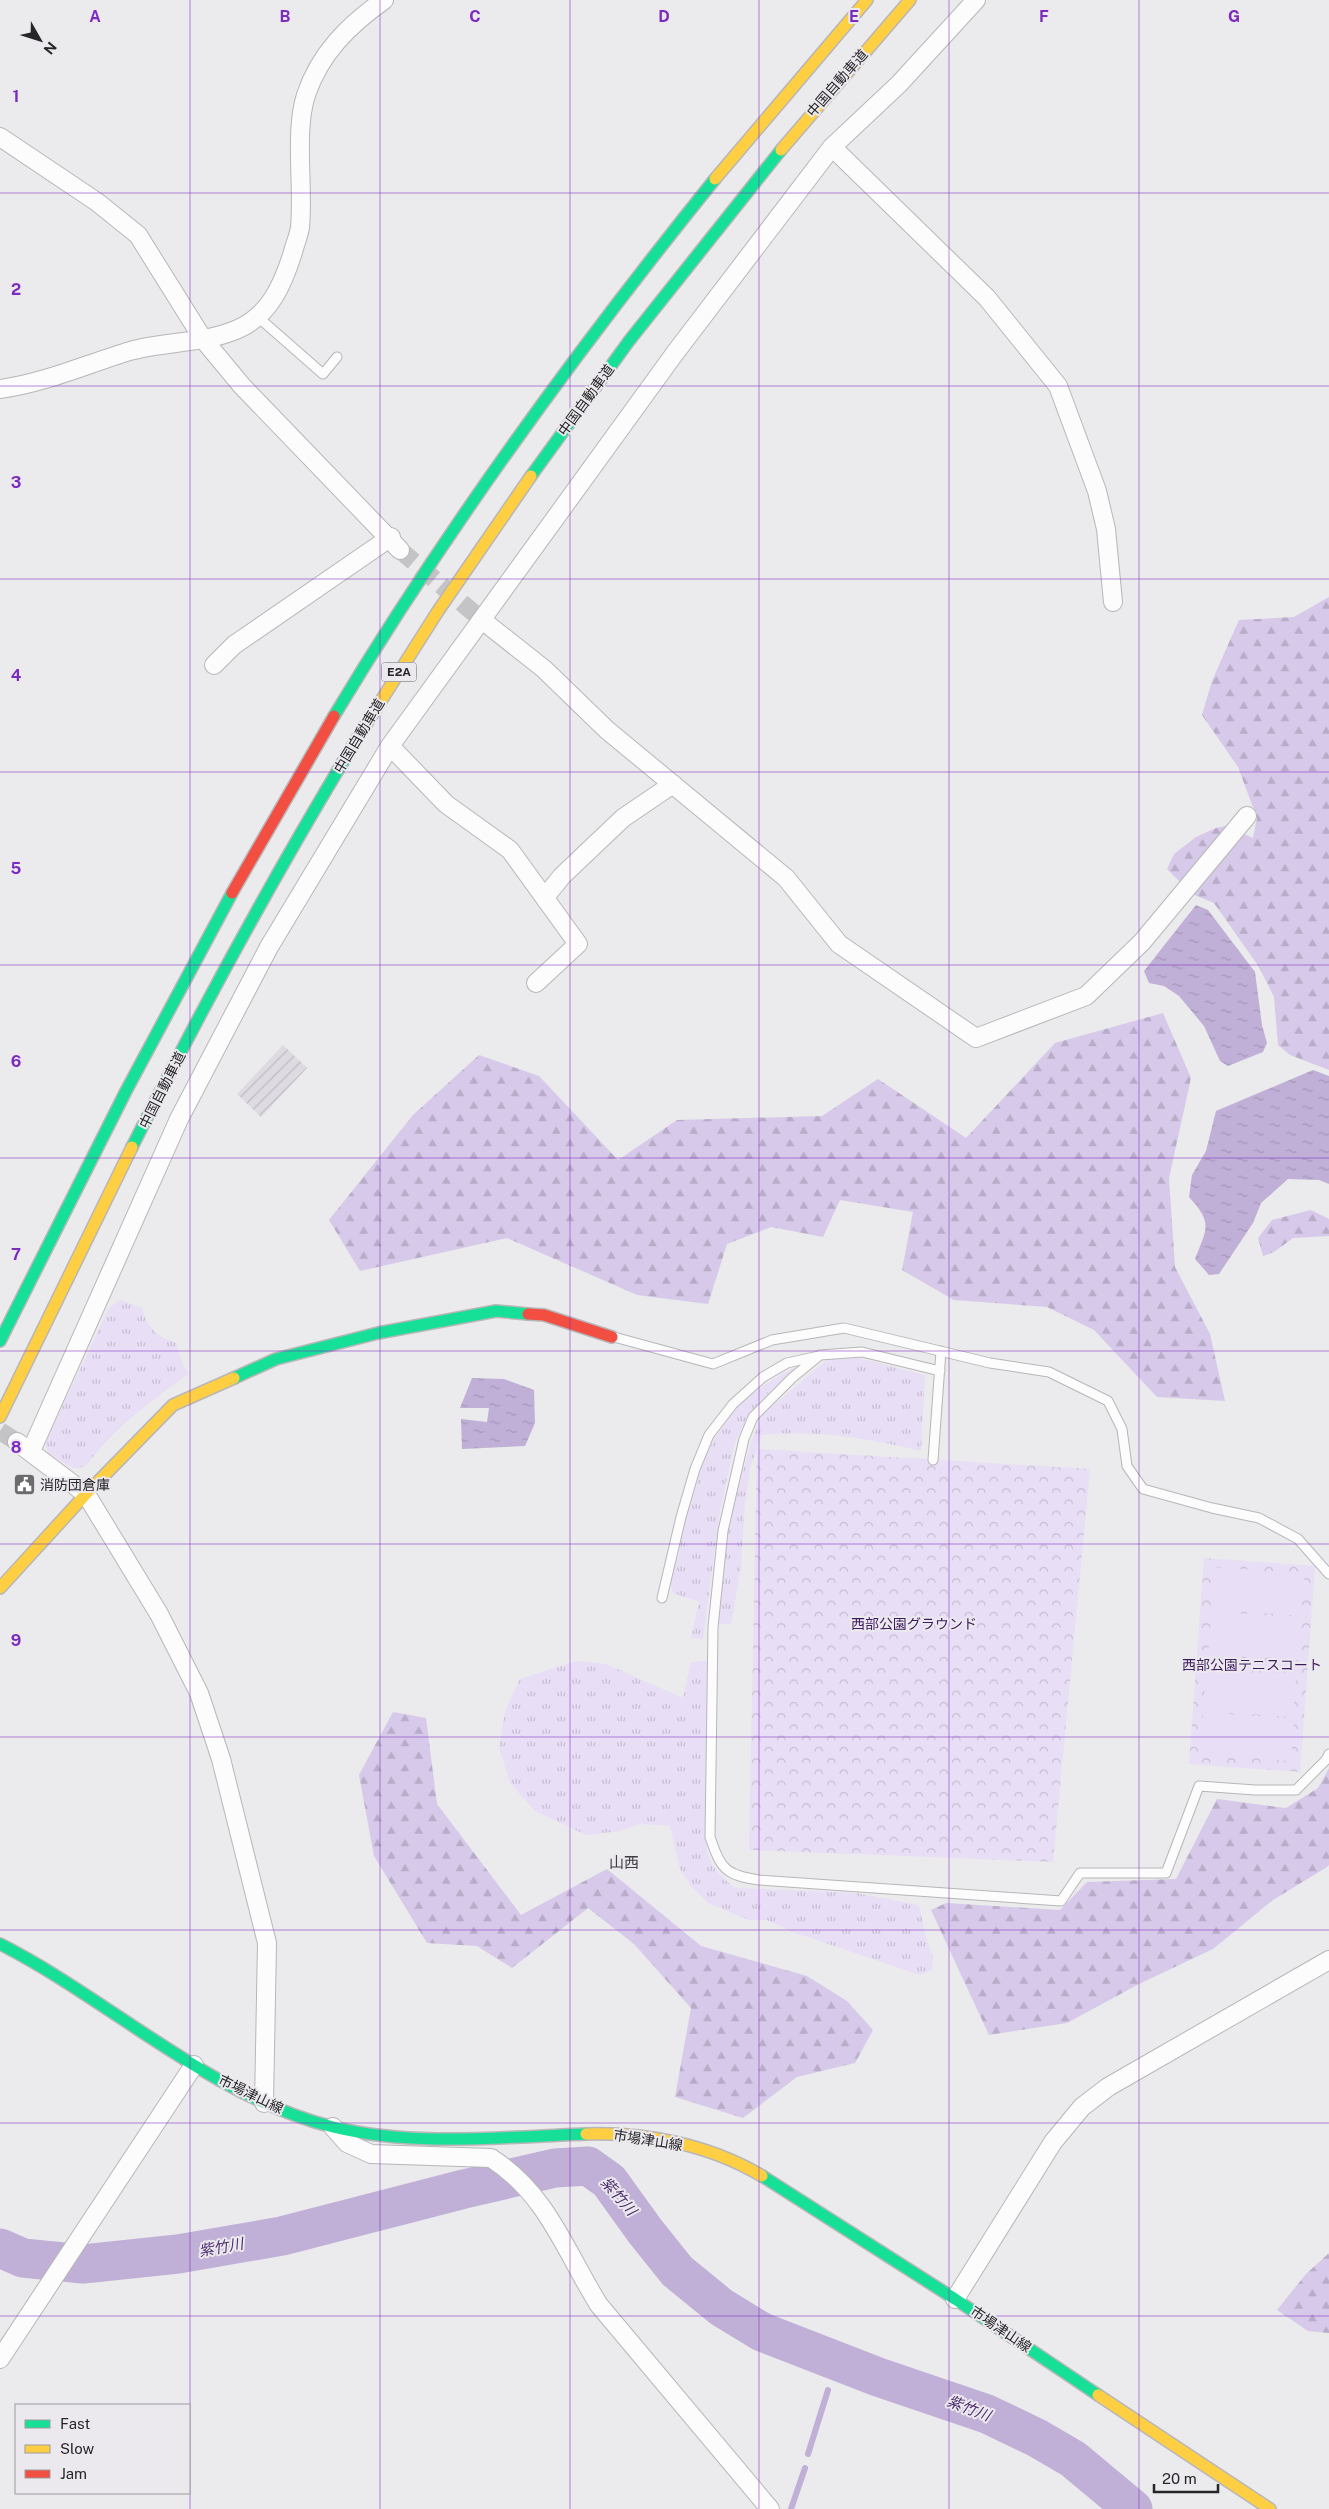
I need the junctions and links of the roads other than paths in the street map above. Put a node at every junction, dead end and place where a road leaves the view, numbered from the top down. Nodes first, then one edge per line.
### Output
1 (384, 0) edge
2 (867, 0) edge
3 (910, 0) edge
4 (976, 0) edge
5 (0, 137) edge
6 (832, 146) junction
7 (258, 317) junction
8 (203, 339) junction
9 (337, 357) dead end
10 (0, 389) edge
11 (1113, 602) dead end
12 (482, 620) junction
13 (214, 665) dead end
14 (390, 746) junction
15 (673, 784) junction
16 (1247, 816) dead end
17 (544, 897) junction
18 (536, 983) dead end
19 (612, 1337) joint
20 (0, 1341) edge
21 (942, 1351) junction
22 (820, 1356) junction
23 (940, 1371) junction
24 (0, 1417) edge
25 (933, 1460) dead end
26 (86, 1494) junction
27 (1329, 1574) edge
28 (0, 1588) edge
29 (662, 1598) dead end
30 (1329, 1754) edge
31 (0, 1944) edge
32 (1329, 1960) edge
33 (194, 2065) junction
34 (264, 2103) junction
35 (333, 2127) junction
36 (955, 2299) junction
37 (0, 2359) edge
38 (770, 2509) edge
39 (1270, 2509) edge

1 - 7 street
2 - 20 main road, E2A
3 - 24 main road, 中国自動車道 / E2A
4 - 6 street
5 - 8 street
6 - 11 street
6 - 12 street
7 - 8 street
7 - 9 lane
8 - 10 street
8 - 13 street
12 - 14 street
12 - 15 street
14 - 17 street
14 - 26 street
15 - 16 street
15 - 17 street
17 - 18 street
19 - 21 lane
19 - 26 main road
21 - 23 lane
21 - 27 lane
22 - 23 lane
22 - 29 lane
22 - 30 lane
23 - 25 lane
26 - 28 main road
26 - 34 street
31 - 33 main road, 市場津山線
32 - 36 street
33 - 34 main road, 市場津山線
33 - 37 street
34 - 35 main road, 市場津山線
35 - 36 main road, 市場津山線
35 - 38 street
36 - 39 main road, 市場津山線

